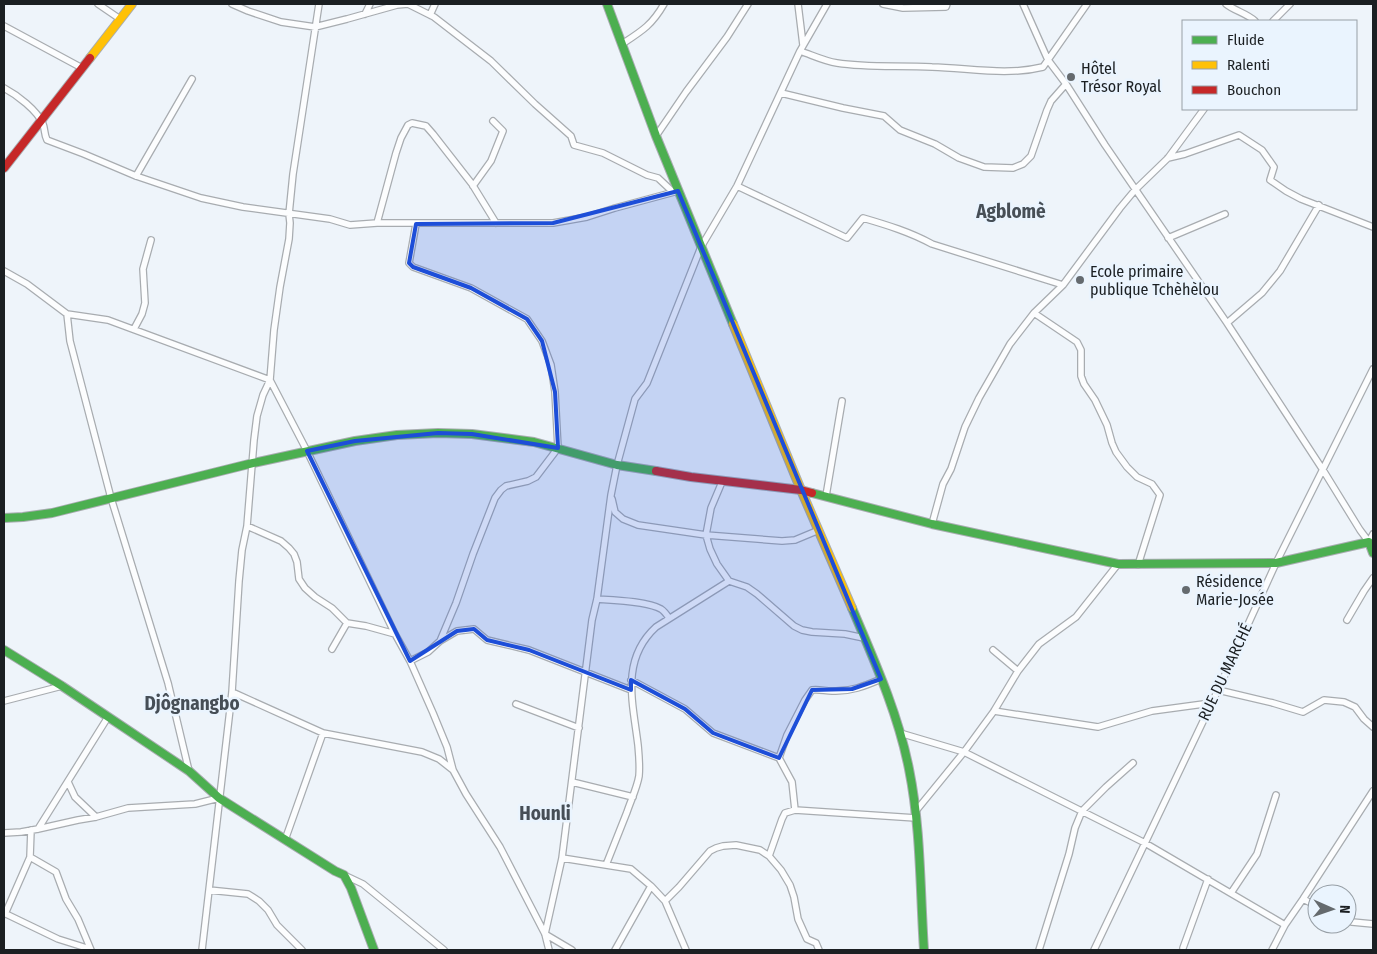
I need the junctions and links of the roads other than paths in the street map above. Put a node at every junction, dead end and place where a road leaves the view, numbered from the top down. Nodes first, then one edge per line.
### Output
1 (98, 4) edge
2 (132, 4) edge
3 (232, 4) edge
4 (319, 4) edge
5 (370, 4) edge
6 (435, 4) edge
7 (607, 4) edge
8 (664, 4) edge
9 (748, 4) edge
10 (798, 4) edge
11 (828, 4) edge
12 (883, 4) edge
13 (947, 4) edge
14 (1023, 4) edge
15 (1087, 4) edge
16 (1226, 4) edge
17 (1290, 4) edge
18 (365, 14) junction
19 (430, 15) junction
20 (120, 19) junction
21 (1254, 20) edge
22 (1274, 20) edge
23 (4, 26) edge
24 (315, 27) junction
25 (622, 44) junction
26 (802, 48) junction
27 (1048, 60) junction
28 (82, 68) junction
29 (192, 79) dead end
30 (1066, 84) junction
31 (4, 88) edge
32 (781, 93) junction
33 (1203, 110) edge
34 (493, 121) dead end
35 (41, 122) junction
36 (656, 136) junction
37 (1168, 158) junction
38 (4, 168) edge
39 (136, 176) junction
40 (473, 186) junction
41 (737, 186) junction
42 (1136, 190) junction
43 (675, 192) junction
44 (1319, 206) junction
45 (289, 214) junction
46 (1225, 214) dead end
47 (377, 223) junction
48 (496, 223) junction
49 (416, 224) junction
50 (1373, 227) edge
51 (1168, 238) junction
52 (151, 240) dead end
53 (701, 247) junction
54 (4, 271) edge
55 (1063, 285) junction
56 (1034, 313) junction
57 (67, 314) junction
58 (1227, 323) junction
59 (134, 329) junction
60 (1373, 369) edge
61 (270, 380) junction
62 (842, 401) dead end
63 (558, 448) junction
64 (307, 451) junction
65 (253, 463) junction
66 (617, 465) junction
67 (1323, 470) junction
68 (722, 482) junction
69 (801, 490) junction
70 (611, 495) junction
71 (826, 496) junction
72 (111, 498) junction
73 (4, 518) edge
74 (932, 524) junction
75 (247, 526) junction
76 (819, 530) junction
77 (1373, 534) edge
78 (706, 535) junction
79 (1371, 541) edge
80 (1373, 553) edge
81 (1276, 563) junction
82 (1118, 564) junction
83 (1138, 565) junction
84 (1373, 578) edge
85 (729, 581) junction
86 (596, 599) junction
87 (669, 618) junction
88 (1347, 620) dead end
89 (347, 623) junction
90 (395, 634) junction
91 (864, 638) junction
92 (440, 641) junction
93 (332, 649) dead end
94 (4, 650) edge
95 (993, 650) dead end
96 (410, 661) junction
97 (1018, 671) junction
98 (586, 672) junction
99 (881, 679) junction
100 (632, 680) junction
101 (62, 686) junction
102 (631, 690) junction
103 (1218, 690) junction
104 (232, 692) junction
105 (4, 701) edge
106 (1211, 703) junction
107 (516, 704) dead end
108 (994, 711) junction
109 (108, 717) junction
110 (1373, 727) edge
111 (579, 728) junction
112 (324, 733) junction
113 (900, 733) junction
114 (964, 752) junction
115 (779, 758) junction
116 (1132, 763) dead end
117 (453, 770) junction
118 (189, 772) junction
119 (68, 782) junction
120 (572, 782) junction
121 (1373, 792) edge
122 (1276, 795) dead end
123 (633, 797) junction
124 (219, 798) junction
125 (795, 810) junction
126 (1082, 811) junction
127 (916, 815) junction
128 (96, 817) junction
129 (38, 829) junction
130 (31, 830) junction
131 (4, 833) edge
132 (285, 840) junction
133 (1145, 843) junction
134 (769, 856) junction
135 (30, 857) junction
136 (562, 858) junction
137 (606, 865) junction
138 (344, 875) junction
139 (1208, 879) junction
140 (651, 886) junction
141 (209, 890) junction
142 (1231, 893) junction
143 (1303, 900) junction
144 (665, 901) junction
145 (1307, 902) edge
146 (4, 914) edge
147 (1357, 922) edge
148 (1373, 924) edge
149 (1285, 925) junction
150 (545, 934) junction
151 (1183, 948) dead end
152 (91, 950) edge
153 (202, 950) edge
154 (302, 950) edge
155 (374, 950) edge
156 (444, 950) edge
157 (549, 950) edge
158 (572, 950) edge
159 (615, 950) edge
160 (686, 950) edge
161 (819, 950) edge
162 (924, 950) edge
163 (1038, 950) edge
164 (1094, 950) edge
165 (1272, 950) edge

1 - 20 street
2 - 20 street
3 - 24 street
4 - 24 street
5 - 18 street
6 - 19 street
7 - 25 street
8 - 25 street
9 - 36 street
10 - 26 street
11 - 26 street
12 - 13 street
14 - 27 street
15 - 27 street
16 - 21 street
17 - 22 street
18 - 19 street
18 - 24 street
19 - 43 street
20 - 28 street
23 - 28 street
24 - 45 street
25 - 36 street
26 - 27 street
26 - 32 street
27 - 30 street
28 - 35 street
29 - 39 street
30 - 32 street
30 - 42 street
31 - 35 street
32 - 41 street
33 - 37 street
34 - 40 street
35 - 38 street
35 - 39 street
36 - 43 street
37 - 42 street
37 - 44 street
39 - 45 street
40 - 47 street
40 - 48 street
41 - 53 street
41 - 55 street
42 - 51 street
42 - 55 street
43 - 48 street
43 - 53 street
44 - 50 street
44 - 58 street
45 - 47 street
45 - 61 street
46 - 51 street
47 - 49 street
48 - 49 street
49 - 63 street
51 - 58 street
52 - 59 street
53 - 66 street
53 - 69 street
54 - 57 street
55 - 56 street
56 - 74 street
56 - 83 street
57 - 59 street
57 - 72 street
58 - 67 street
59 - 61 street
60 - 67 street, RUE DU MARCHÉ
61 - 64 street
61 - 65 street
62 - 71 street
63 - 64 street
63 - 66 street
63 - 92 street
64 - 65 street
64 - 90 street
65 - 72 street
65 - 75 street
66 - 68 street
66 - 70 street
67 - 79 street
67 - 81 street, RUE DU MARCHÉ
68 - 69 street
68 - 78 street
69 - 71 street
69 - 76 street
70 - 78 street
70 - 86 street
71 - 74 street
72 - 73 street
72 - 118 street
74 - 82 street
75 - 89 street
75 - 104 street
76 - 78 street
76 - 91 street
77 - 79 street
78 - 85 street
79 - 80 street
79 - 81 street
81 - 83 street
81 - 103 street, RUE DU MARCHÉ
82 - 83 street
82 - 97 street
84 - 88 street
85 - 87 street
85 - 91 street
86 - 87 street
86 - 98 street
87 - 100 street
89 - 90 street
89 - 93 street
90 - 96 street
91 - 99 street
92 - 96 street
92 - 98 street
94 - 101 street
95 - 97 street
96 - 117 street
97 - 108 street
98 - 102 street
98 - 111 street
99 - 113 street
99 - 115 street
100 - 102 street
100 - 115 street
101 - 105 street
101 - 109 street
102 - 123 street
103 - 106 street, RUE DU MARCHÉ
103 - 110 street
104 - 112 street
104 - 124 street
106 - 108 street
106 - 133 street, RUE DU MARCHÉ
107 - 111 street
108 - 114 street
109 - 118 street
109 - 119 street
111 - 120 street
112 - 117 street
112 - 132 street
113 - 114 street
113 - 127 street
114 - 126 street
114 - 127 street
115 - 125 street
116 - 126 street
117 - 150 street
118 - 124 street
119 - 128 street
119 - 129 street
120 - 123 street
120 - 136 street
121 - 143 street
122 - 142 street
123 - 137 street
124 - 128 street
124 - 132 street
124 - 141 street
125 - 127 street
125 - 134 street
126 - 133 street
126 - 163 street
127 - 162 street
128 - 129 street
129 - 130 street
130 - 131 street
130 - 135 street
132 - 138 street
133 - 139 street
133 - 164 street, RUE DU MARCHÉ
134 - 144 street
134 - 161 street
135 - 146 street
135 - 152 street
136 - 137 street
136 - 150 street
137 - 140 street
138 - 155 street
138 - 156 street
139 - 142 street
139 - 151 street
140 - 144 street
140 - 159 street
141 - 153 street
141 - 154 street
142 - 149 street
143 - 145 street
143 - 149 street
144 - 160 street
146 - 152 street
147 - 148 street
149 - 165 street
150 - 157 street
150 - 158 street

